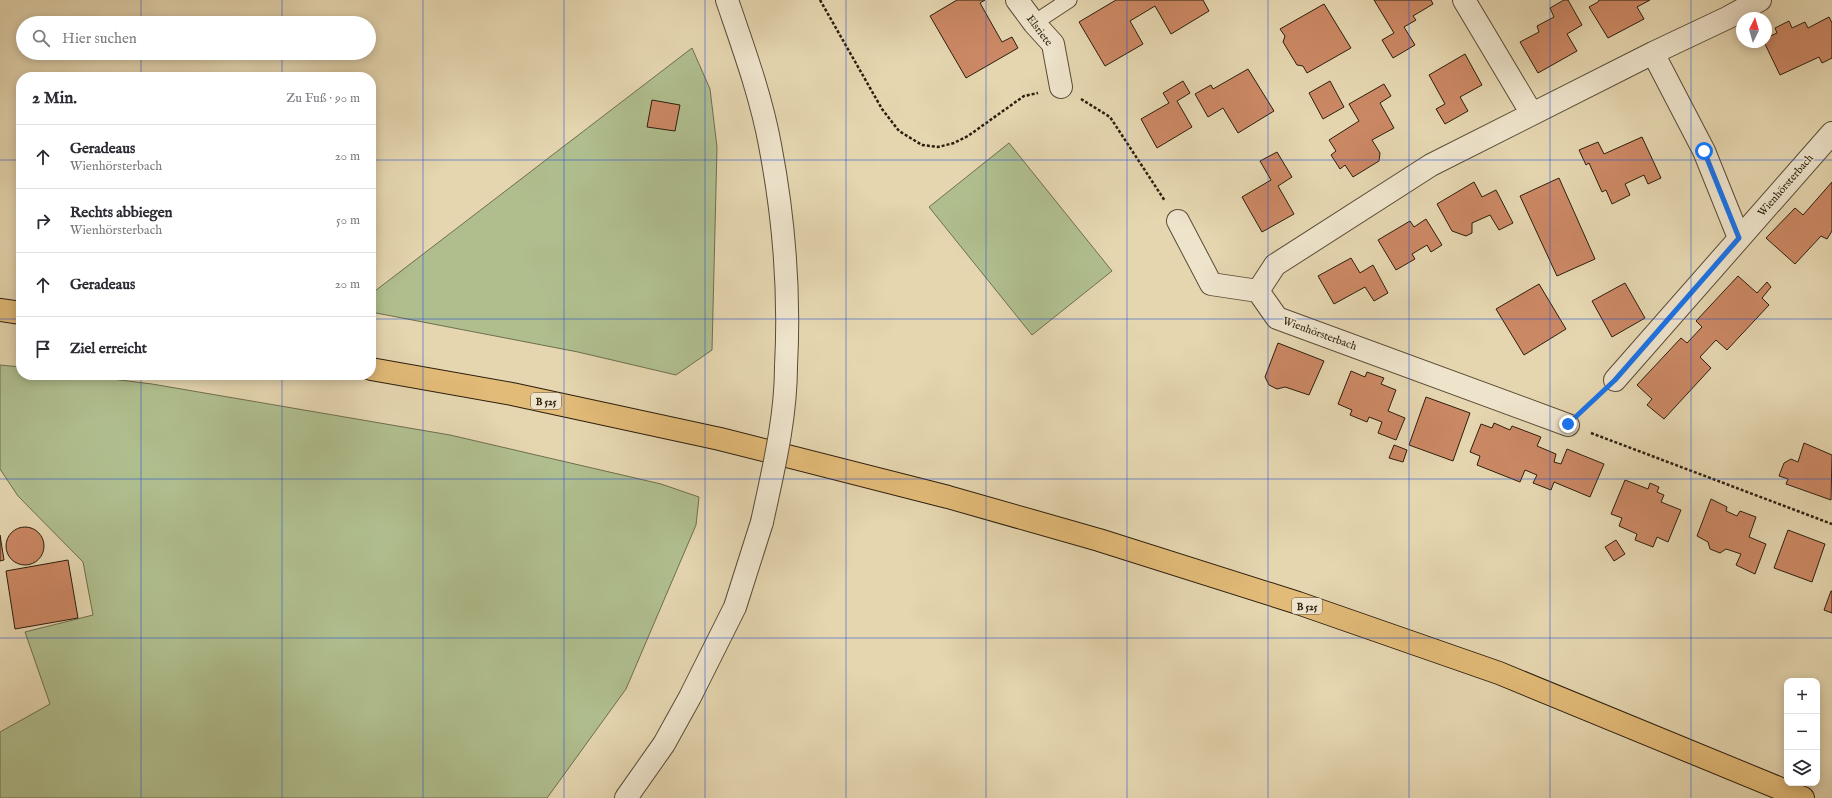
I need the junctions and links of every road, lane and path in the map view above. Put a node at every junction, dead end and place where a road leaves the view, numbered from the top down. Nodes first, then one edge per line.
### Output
1 (727, 0) edge
2 (820, 0) edge
3 (1018, 0) edge
4 (1069, 0) edge
5 (1464, 0) edge
6 (1760, 0) edge
7 (1034, 22) junction
8 (1653, 53) junction
9 (1061, 87) junction
10 (1532, 114) junction
11 (1832, 133) edge
12 (1178, 221) joint
13 (1739, 238) junction
14 (1258, 291) junction
15 (0, 310) edge
16 (16, 312) edge
17 (376, 370) edge
18 (1615, 380) joint
19 (1568, 424) junction
20 (1832, 524) edge
21 (626, 798) edge
22 (1803, 798) edge

1 - 21 street, bridge
2 - 9 path
3 - 7 street, Elsriete
4 - 7 lane
5 - 10 street
6 - 8 street
7 - 9 street, Elsriete
8 - 10 street
8 - 13 street
9 - 12 path
10 - 14 street
11 - 13 street, Wienhörsterbach
12 - 14 street
13 - 18 street, Wienhörsterbach
14 - 19 street, Wienhörsterbach
15 - 16 main road
17 - 22 main road, B 525
18 - 19 path
19 - 20 path

